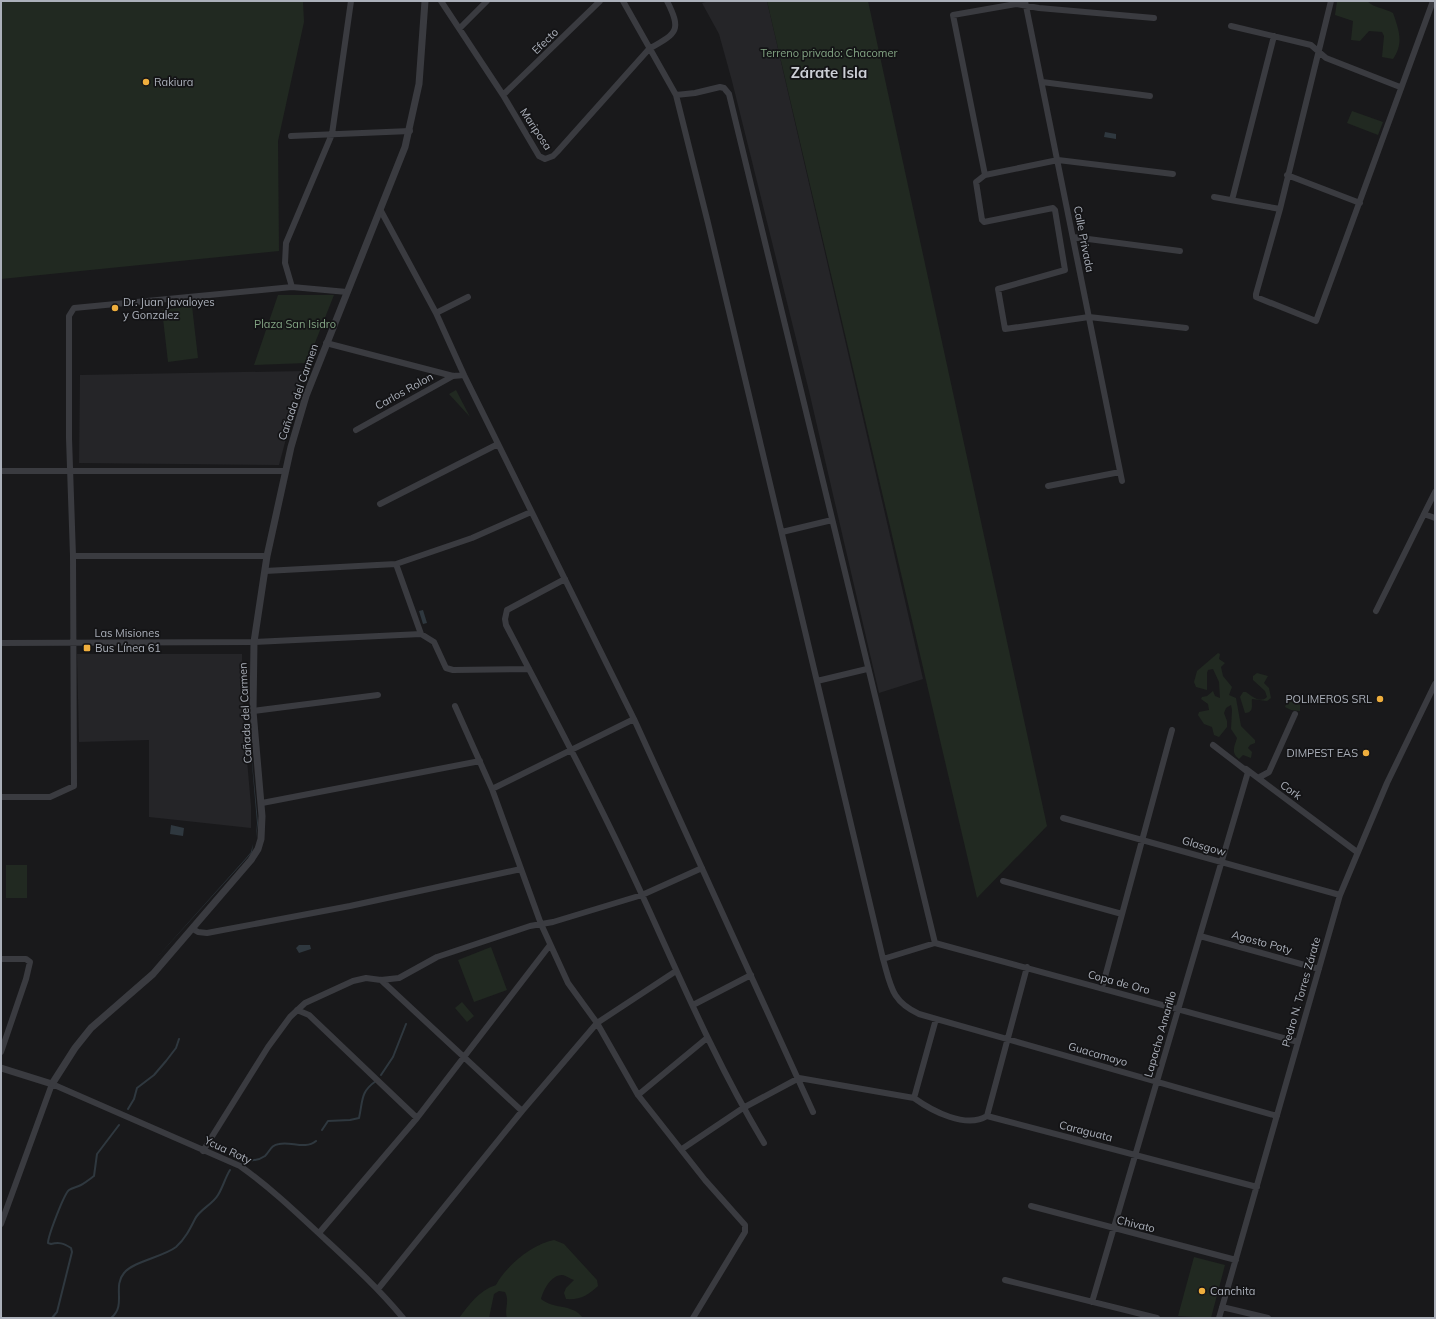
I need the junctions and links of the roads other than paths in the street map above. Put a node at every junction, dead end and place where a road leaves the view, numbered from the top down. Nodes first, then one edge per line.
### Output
1 (351, 1) edge
2 (425, 1) edge
3 (441, 1) edge
4 (487, 1) edge
5 (600, 1) edge
6 (623, 1) edge
7 (667, 1) edge
8 (1332, 1) edge
9 (1433, 1) edge
10 (1026, 3) edge
11 (1154, 18) dead end
12 (1231, 26) dead end
13 (460, 28) junction
14 (1274, 36) junction
15 (649, 49) junction
16 (1319, 52) junction
17 (1042, 82) junction
18 (1400, 87) junction
19 (503, 95) junction
20 (676, 95) junction
21 (1150, 96) dead end
22 (410, 131) junction
23 (332, 134) junction
24 (291, 136) dead end
25 (1058, 160) junction
26 (1174, 174) dead end
27 (1288, 174) junction
28 (985, 176) junction
29 (1214, 197) dead end
30 (1232, 200) junction
31 (1360, 203) junction
32 (1280, 209) junction
33 (381, 211) junction
34 (1073, 238) junction
35 (1180, 251) dead end
36 (292, 287) junction
37 (347, 292) junction
38 (468, 297) dead end
39 (436, 313) junction
40 (1089, 317) junction
41 (1186, 328) dead end
42 (326, 342) junction
43 (464, 375) junction
44 (453, 376) junction
45 (356, 430) dead end
46 (498, 444) junction
47 (1, 471) edge
48 (70, 471) junction
49 (285, 471) junction
50 (1120, 472) junction
51 (1122, 481) dead end
52 (1048, 486) dead end
53 (1435, 492) edge
54 (380, 504) dead end
55 (532, 512) junction
56 (1424, 514) junction
57 (1435, 518) edge
58 (832, 520) junction
59 (782, 532) junction
60 (73, 556) junction
61 (267, 556) junction
62 (396, 564) junction
63 (265, 571) junction
64 (565, 579) junction
65 (1376, 611) dead end
66 (421, 634) junction
67 (254, 642) junction
68 (1, 643) edge
69 (74, 643) junction
70 (529, 668) junction
71 (867, 669) junction
72 (817, 681) junction
73 (1435, 684) edge
74 (378, 695) dead end
75 (456, 706) dead end
76 (254, 711) junction
77 (1295, 714) dead end
78 (634, 719) junction
79 (1172, 730) dead end
80 (570, 751) junction
81 (480, 761) junction
82 (1248, 772) joint
83 (1258, 778) junction
84 (492, 789) junction
85 (1, 798) edge
86 (262, 803) junction
87 (1063, 818) dead end
88 (1142, 840) junction
89 (1357, 852) junction
90 (1221, 862) junction
91 (702, 868) junction
92 (521, 869) junction
93 (1003, 880) dead end
94 (642, 895) junction
95 (1340, 895) junction
96 (1122, 914) junction
97 (542, 924) junction
98 (192, 929) junction
99 (1200, 936) junction
100 (935, 942) junction
101 (550, 945) junction
102 (1, 959) edge
103 (883, 959) junction
104 (1027, 967) junction
105 (1319, 969) junction
106 (676, 971) junction
107 (751, 975) junction
108 (381, 980) junction
109 (1102, 988) junction
110 (693, 1005) junction
111 (1178, 1009) junction
112 (297, 1010) junction
113 (936, 1019) junction
114 (597, 1023) junction
115 (707, 1038) junction
116 (1008, 1040) junction
117 (1298, 1042) junction
118 (1, 1052) edge
119 (464, 1058) junction
120 (1, 1068) edge
121 (799, 1078) junction
122 (1157, 1081) junction
123 (52, 1084) junction
124 (638, 1095) junction
125 (914, 1098) junction
126 (743, 1108) junction
127 (522, 1111) junction
128 (813, 1112) dead end
129 (987, 1116) junction
130 (1277, 1116) junction
131 (417, 1118) junction
132 (764, 1143) dead end
133 (682, 1149) junction
134 (203, 1151) junction
135 (1136, 1154) junction
136 (1257, 1187) junction
137 (1031, 1206) dead end
138 (1, 1224) edge
139 (1114, 1229) junction
140 (319, 1233) junction
141 (1236, 1260) junction
142 (1005, 1280) dead end
143 (378, 1289) junction
144 (1092, 1302) junction
145 (1222, 1307) junction
146 (1130, 1311) junction
147 (403, 1318) edge
148 (693, 1318) edge
149 (1127, 1318) edge
150 (1157, 1318) edge
151 (1219, 1318) edge
152 (1268, 1318) edge

1 - 23 street
2 - 22 street, Cañada del Carmen
3 - 13 street, Mariposa
4 - 13 street
5 - 19 street, Efecto
6 - 15 street, Guacamayo
7 - 15 street
8 - 16 street
9 - 18 street
10 - 11 street
10 - 17 street, Calle Privada
10 - 28 street
12 - 14 street
13 - 19 street, Mariposa
14 - 16 street
14 - 30 street
15 - 19 street, Mariposa
15 - 20 street, Guacamayo
16 - 18 street
16 - 27 street
17 - 21 street
17 - 25 street, Calle Privada
18 - 31 street
20 - 58 street
20 - 59 street, Guacamayo
22 - 23 street
22 - 33 street, Cañada del Carmen
23 - 24 street
23 - 36 street
25 - 26 street
25 - 28 street
25 - 34 street, Calle Privada
27 - 31 street
27 - 32 street
28 - 40 street
29 - 30 street
30 - 32 street
31 - 32 street
33 - 37 street, Cañada del Carmen
33 - 39 street
34 - 35 street
34 - 40 street, Calle Privada
36 - 37 street
36 - 48 street
37 - 42 street, Cañada del Carmen
38 - 39 street
39 - 43 street
40 - 41 street
40 - 50 street, Calle Privada
42 - 44 street
42 - 49 street, Cañada del Carmen
43 - 44 street, Carlos Rolon
43 - 46 street
44 - 45 street, Carlos Rolon
46 - 54 street
46 - 55 street
47 - 48 street
48 - 49 street
48 - 60 street
49 - 61 street, Cañada del Carmen
50 - 51 street, Calle Privada
50 - 52 street
53 - 56 street
55 - 62 street
55 - 64 street
56 - 57 street
56 - 65 street
58 - 59 street
58 - 71 street
59 - 72 street, Guacamayo
60 - 61 street
60 - 69 street
61 - 63 street, Cañada del Carmen
62 - 63 street
62 - 66 street
63 - 67 street, Cañada del Carmen
64 - 70 street
64 - 78 street
66 - 67 street, Las Misiones
66 - 70 street
67 - 69 street, Las Misiones
67 - 76 street, Cañada del Carmen
68 - 69 street, Las Misiones
69 - 85 street
70 - 80 street
71 - 72 street
71 - 100 street
72 - 103 street, Guacamayo
73 - 89 street, Pedro N. Torres Zárate
74 - 76 street
75 - 81 street
76 - 86 street, Cañada del Carmen
77 - 83 street
78 - 80 street
78 - 91 street
79 - 88 street
80 - 84 street
80 - 94 street
81 - 84 street
81 - 86 street
82 - 83 street, Cork
82 - 90 street, Lapacho Amarillo
83 - 89 street, Cork
84 - 92 street
86 - 98 street, Cañada del Carmen
87 - 88 street, Glasgow
88 - 90 street, Glasgow
88 - 96 street
89 - 95 street, Pedro N. Torres Zárate
90 - 95 street, Glasgow
90 - 99 street, Lapacho Amarillo
91 - 94 street
91 - 107 street
92 - 97 street
92 - 98 street
93 - 96 street
94 - 97 street
94 - 106 street
95 - 105 street, Pedro N. Torres Zárate
96 - 109 street
97 - 101 street
97 - 108 street
98 - 123 street, Cañada del Carmen
99 - 105 street, Agosto Poty
99 - 111 street, Lapacho Amarillo
100 - 103 street
100 - 104 street, Copa de Oro
101 - 114 street
101 - 119 street
102 - 118 street
103 - 113 street, Guacamayo
104 - 109 street, Copa de Oro
104 - 116 street
105 - 117 street, Pedro N. Torres Zárate
106 - 110 street
106 - 114 street
107 - 110 street
107 - 121 street
108 - 112 street
108 - 119 street
109 - 111 street, Copa de Oro
110 - 115 street
111 - 117 street, Copa de Oro
111 - 122 street, Lapacho Amarillo
112 - 131 street
112 - 134 street
113 - 116 street, Guacamayo
113 - 125 street
114 - 124 street
114 - 127 street
115 - 124 street
115 - 126 street
116 - 122 street, Guacamayo
116 - 129 street
117 - 130 street, Pedro N. Torres Zárate
119 - 127 street
119 - 131 street
120 - 123 street, Ycua Roty
121 - 125 street
121 - 126 street
121 - 128 street
122 - 130 street, Guacamayo
122 - 135 street, Lapacho Amarillo
123 - 134 street, Ycua Roty
123 - 138 street
124 - 133 street
125 - 129 street, Caraguata
126 - 132 street
126 - 133 street
127 - 143 street
129 - 135 street, Caraguata
130 - 136 street, Pedro N. Torres Zárate
131 - 140 street
133 - 148 street
134 - 140 street, Ycua Roty
135 - 136 street, Caraguata
135 - 139 street, Lapacho Amarillo
136 - 141 street, Pedro N. Torres Zárate
137 - 139 street, Chivato
139 - 141 street, Chivato
139 - 144 street, Lapacho Amarillo
140 - 143 street, Ycua Roty
141 - 145 street, Pedro N. Torres Zárate
142 - 144 street
143 - 147 street, Ycua Roty
144 - 146 street
145 - 151 street, Pedro N. Torres Zárate
145 - 152 street
146 - 149 street
146 - 150 street

